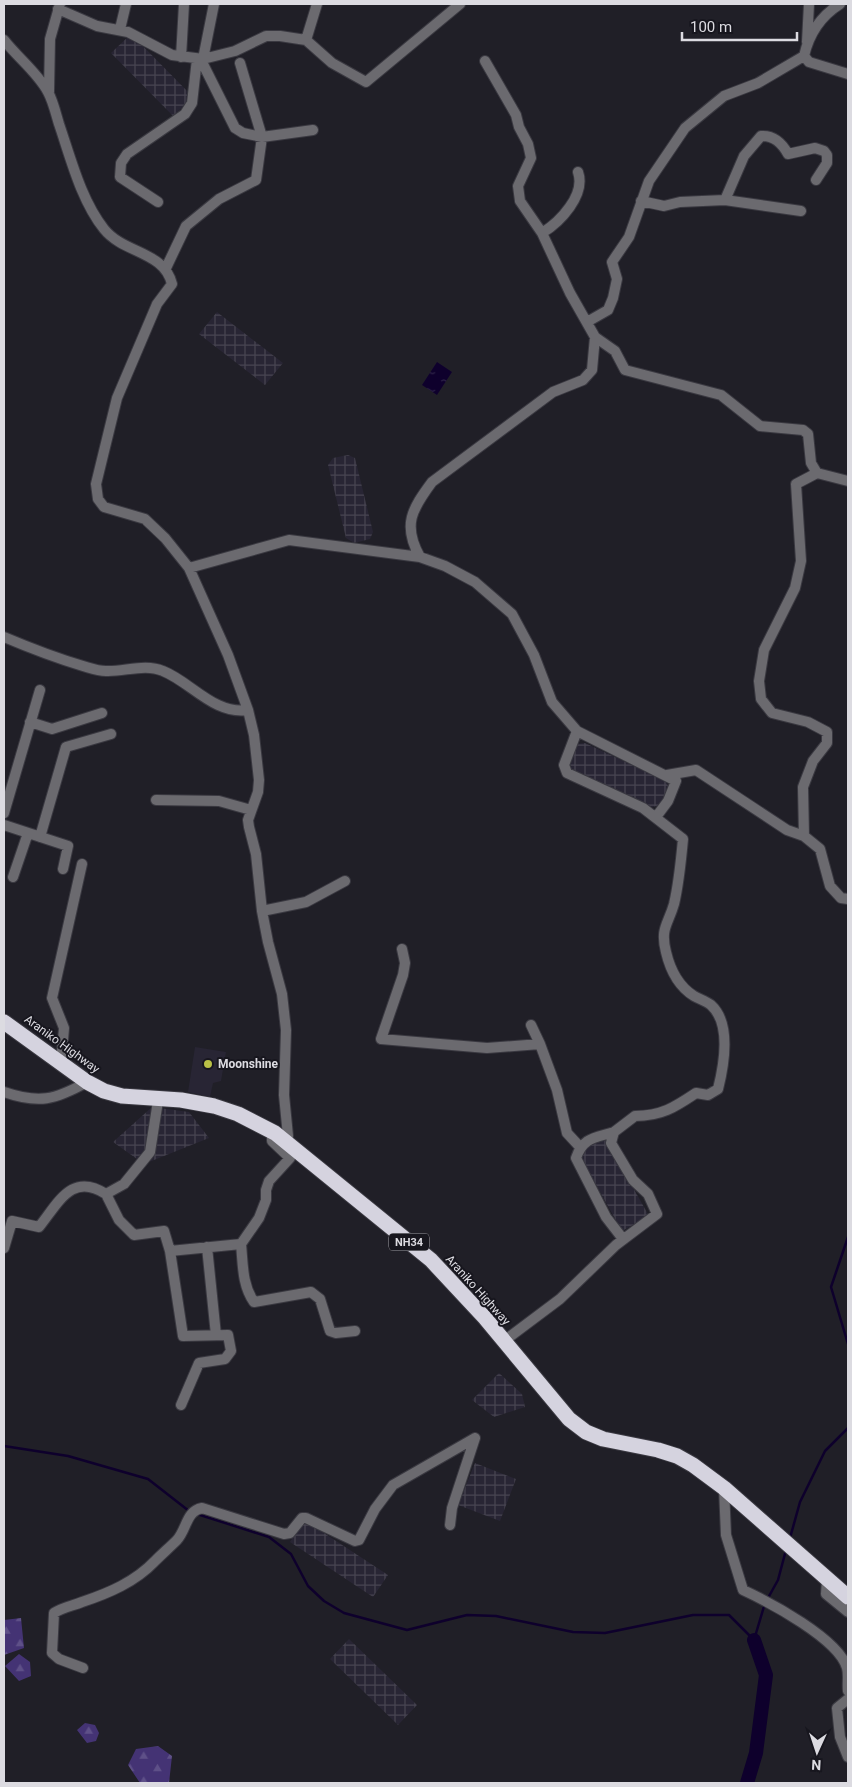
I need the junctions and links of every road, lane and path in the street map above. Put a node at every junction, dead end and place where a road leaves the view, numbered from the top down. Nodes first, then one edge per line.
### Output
1 (126, 4) edge
2 (184, 4) edge
3 (214, 4) edge
4 (317, 4) edge
5 (809, 4) edge
6 (840, 4) edge
7 (454, 5) edge
8 (59, 6) edge
9 (120, 29) junction
10 (4, 40) edge
11 (306, 40) junction
12 (807, 42) junction
13 (804, 56) junction
14 (181, 57) junction
15 (200, 59) junction
16 (485, 61) dead end
17 (240, 64) dead end
18 (848, 74) edge
19 (49, 92) junction
20 (313, 130) dead end
21 (262, 137) junction
22 (578, 172) dead end
23 (816, 180) dead end
24 (725, 200) junction
25 (641, 201) junction
26 (158, 202) dead end
27 (801, 211) dead end
28 (542, 233) junction
29 (166, 268) junction
30 (588, 322) junction
31 (595, 337) junction
32 (818, 473) junction
33 (848, 481) edge
34 (420, 557) junction
35 (190, 568) junction
36 (4, 637) edge
37 (40, 690) dead end
38 (248, 710) junction
39 (102, 713) dead end
40 (30, 722) junction
41 (577, 731) junction
42 (111, 734) dead end
43 (667, 775) junction
44 (156, 800) dead end
45 (251, 810) junction
46 (4, 813) edge
47 (656, 817) junction
48 (4, 825) edge
49 (28, 833) junction
50 (804, 836) junction
51 (40, 837) junction
52 (82, 864) dead end
53 (63, 869) dead end
54 (13, 878) dead end
55 (345, 881) dead end
56 (848, 899) edge
57 (262, 911) junction
58 (402, 949) dead end
59 (4, 1022) edge
60 (531, 1025) dead end
61 (540, 1044) junction
62 (61, 1064) junction
63 (87, 1082) junction
64 (4, 1092) edge
65 (158, 1100) junction
66 (614, 1132) junction
67 (281, 1137) junction
68 (580, 1147) junction
69 (106, 1194) junction
70 (623, 1239) junction
71 (241, 1244) junction
72 (207, 1247) junction
73 (4, 1248) edge
74 (170, 1251) junction
75 (355, 1331) dead end
76 (216, 1335) junction
77 (504, 1342) junction
78 (181, 1405) dead end
79 (724, 1488) junction
80 (450, 1524) dead end
81 (828, 1579) junction
82 (848, 1597) edge
83 (848, 1612) edge
84 (83, 1668) dead end
85 (848, 1691) edge
86 (848, 1699) edge
87 (848, 1757) edge

1 - 9 street
2 - 14 street
3 - 15 street
4 - 11 street
5 - 12 street
6 - 12 street
7 - 11 street
8 - 9 street
8 - 19 street
9 - 14 street
10 - 19 street
11 - 15 street
12 - 13 street
13 - 18 street
13 - 25 street
14 - 15 street
15 - 21 street
15 - 26 street
16 - 28 street
17 - 21 street
19 - 29 street
20 - 21 street
21 - 29 street
22 - 28 street
23 - 24 street
24 - 25 street
24 - 27 street
25 - 30 street
28 - 30 street
29 - 35 street
30 - 31 street
31 - 32 street
31 - 34 street
32 - 33 street
32 - 50 street
34 - 35 street
34 - 41 street
35 - 38 street
36 - 38 street
37 - 40 street
38 - 45 street
39 - 40 street
40 - 46 street
41 - 43 street
41 - 47 street
42 - 51 street
43 - 47 street
43 - 50 street
44 - 45 street
45 - 57 street
47 - 66 street
48 - 49 street
49 - 51 street
49 - 54 street
50 - 56 street
51 - 53 street
52 - 62 street
55 - 57 street
57 - 67 street
58 - 61 street
59 - 62 highway, Araniko Highway / NH34
60 - 61 street
61 - 68 street
62 - 63 highway, Araniko Highway / NH34
63 - 64 street
63 - 65 highway, Araniko Highway / NH34
65 - 67 highway, Araniko Highway / NH34
65 - 69 street
66 - 68 street
66 - 70 street
67 - 71 street
67 - 77 highway, Araniko Highway / NH34
68 - 70 street
69 - 73 street
69 - 74 street
70 - 77 street
71 - 72 street
71 - 75 street
72 - 74 street
72 - 76 street
74 - 76 street
76 - 78 street
77 - 79 highway, Araniko Highway / NH34
79 - 81 highway, Araniko Highway / NH34
79 - 85 street
80 - 84 street
81 - 82 highway, Araniko Highway / NH34
81 - 83 street
86 - 87 street

